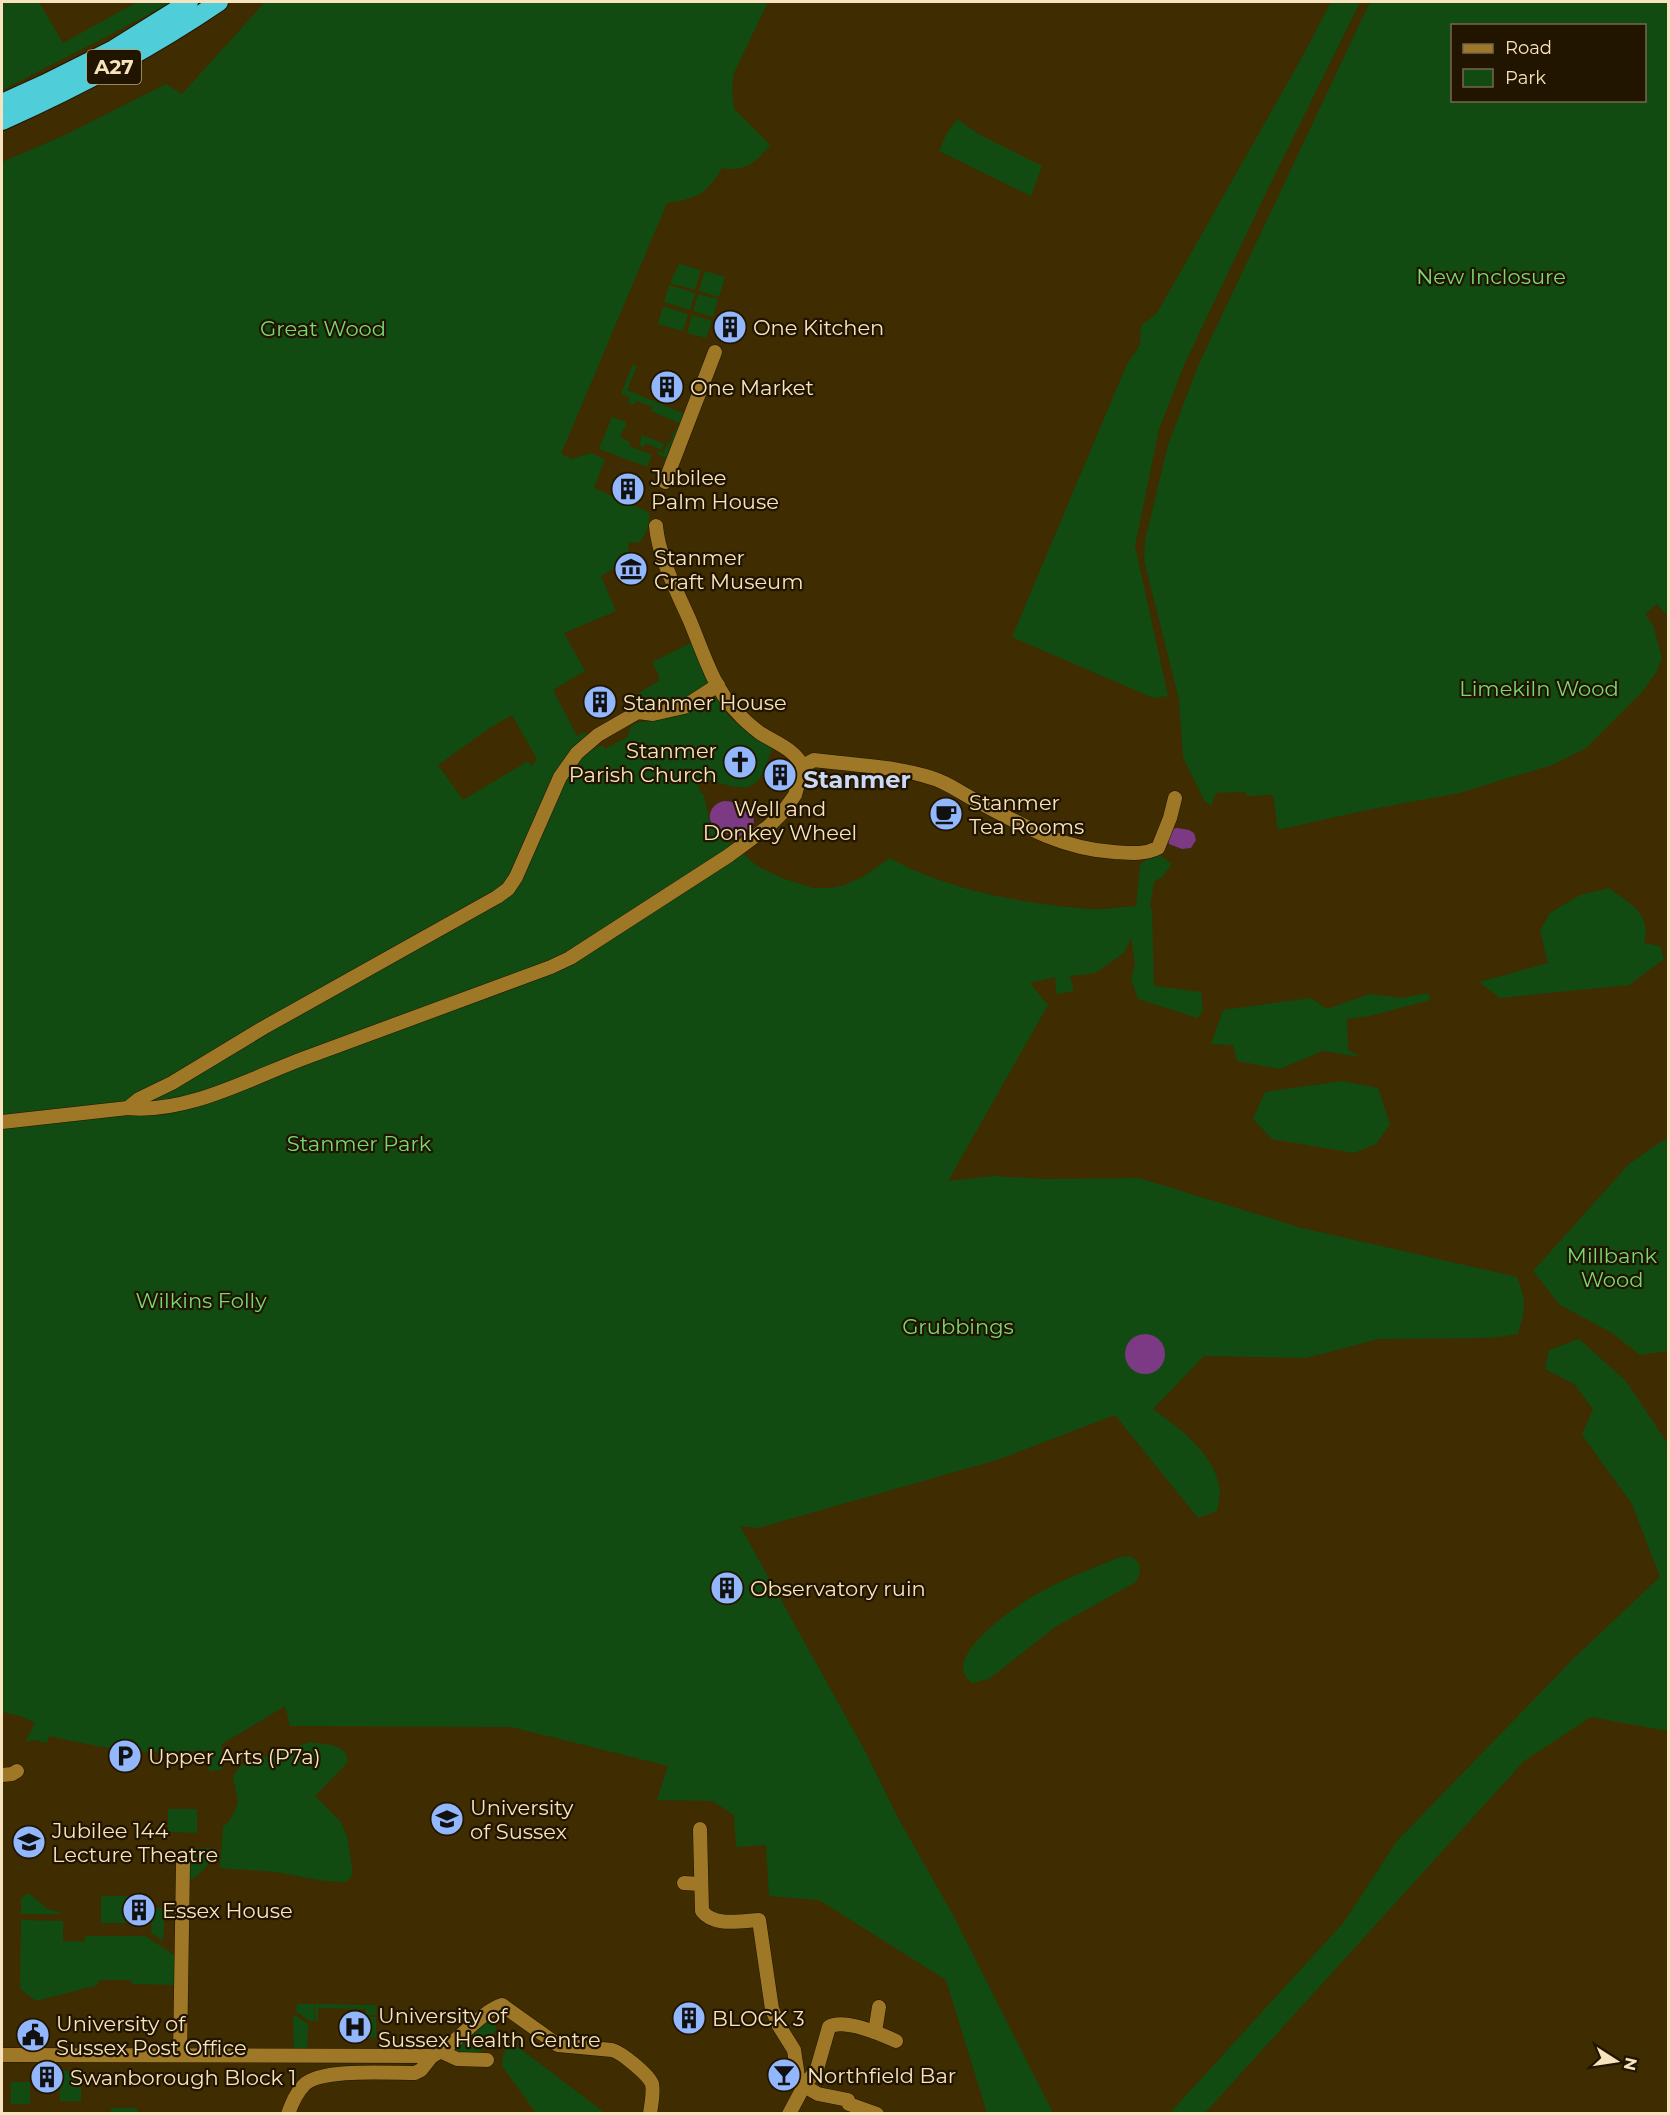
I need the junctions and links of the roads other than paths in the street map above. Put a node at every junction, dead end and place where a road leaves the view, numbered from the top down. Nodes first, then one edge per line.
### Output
1 (189, 2) edge
2 (219, 2) edge
3 (2, 103) edge
4 (2, 121) edge
5 (716, 352) dead end
6 (665, 482) dead end
7 (656, 526) dead end
8 (718, 685) junction
9 (803, 766) junction
10 (1175, 798) dead end
11 (128, 1108) junction
12 (2, 1122) edge
13 (17, 1771) dead end
14 (2, 1775) edge
15 (700, 1829) dead end
16 (183, 1864) dead end
17 (684, 1883) dead end
18 (700, 1884) junction
19 (879, 2007) dead end
20 (874, 2032) junction
21 (896, 2041) dead end
22 (437, 2054) junction
23 (6, 2055) edge
24 (180, 2055) junction
25 (487, 2060) dead end
26 (804, 2086) junction
27 (288, 2114) edge
28 (650, 2114) edge
29 (789, 2114) edge
30 (877, 2114) edge

1 - 3 highway, A27
2 - 4 highway, A27
5 - 6 street
7 - 8 street
8 - 9 street
8 - 11 street
9 - 10 street
9 - 11 street
11 - 12 street
13 - 14 street
15 - 18 street
16 - 24 street
17 - 18 street
18 - 26 street
19 - 20 street
20 - 21 street
20 - 26 street
22 - 24 street
22 - 25 street
22 - 27 street
22 - 28 street
23 - 24 street
26 - 29 street
26 - 30 street

